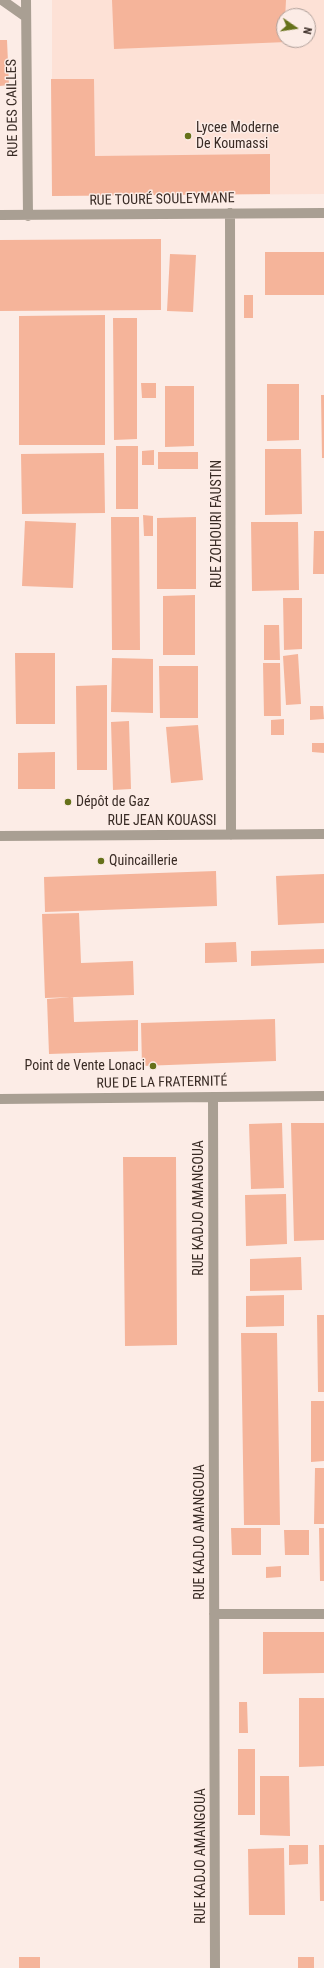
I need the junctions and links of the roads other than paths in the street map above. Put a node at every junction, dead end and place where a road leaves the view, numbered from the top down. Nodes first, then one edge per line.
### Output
1 (2, 0) edge
2 (26, 0) edge
3 (26, 17) junction
4 (230, 213) junction
5 (324, 213) edge
6 (0, 215) edge
7 (28, 216) junction
8 (231, 834) junction
9 (324, 834) edge
10 (0, 836) edge
11 (324, 1096) edge
12 (213, 1097) junction
13 (0, 1099) edge
14 (214, 1614) junction
15 (324, 1614) edge
16 (215, 1968) edge

1 - 3 street
2 - 3 street, RUE DES CAILLES
3 - 7 street, RUE DES CAILLES
4 - 5 street, RUE TOURÉ SOULEYMANE
4 - 7 street, RUE TOURÉ SOULEYMANE
4 - 8 street, RUE ZOHOURI FAUSTIN
6 - 7 street, RUE TOURÉ SOULEYMANE
8 - 9 street, RUE JEAN KOUASSI
8 - 10 street, RUE JEAN KOUASSI
11 - 12 street, RUE DE LA FRATERNITÉ
12 - 13 street, RUE DE LA FRATERNITÉ
12 - 14 street, RUE KADJO AMANGOUA
14 - 15 street
14 - 16 street, RUE KADJO AMANGOUA

